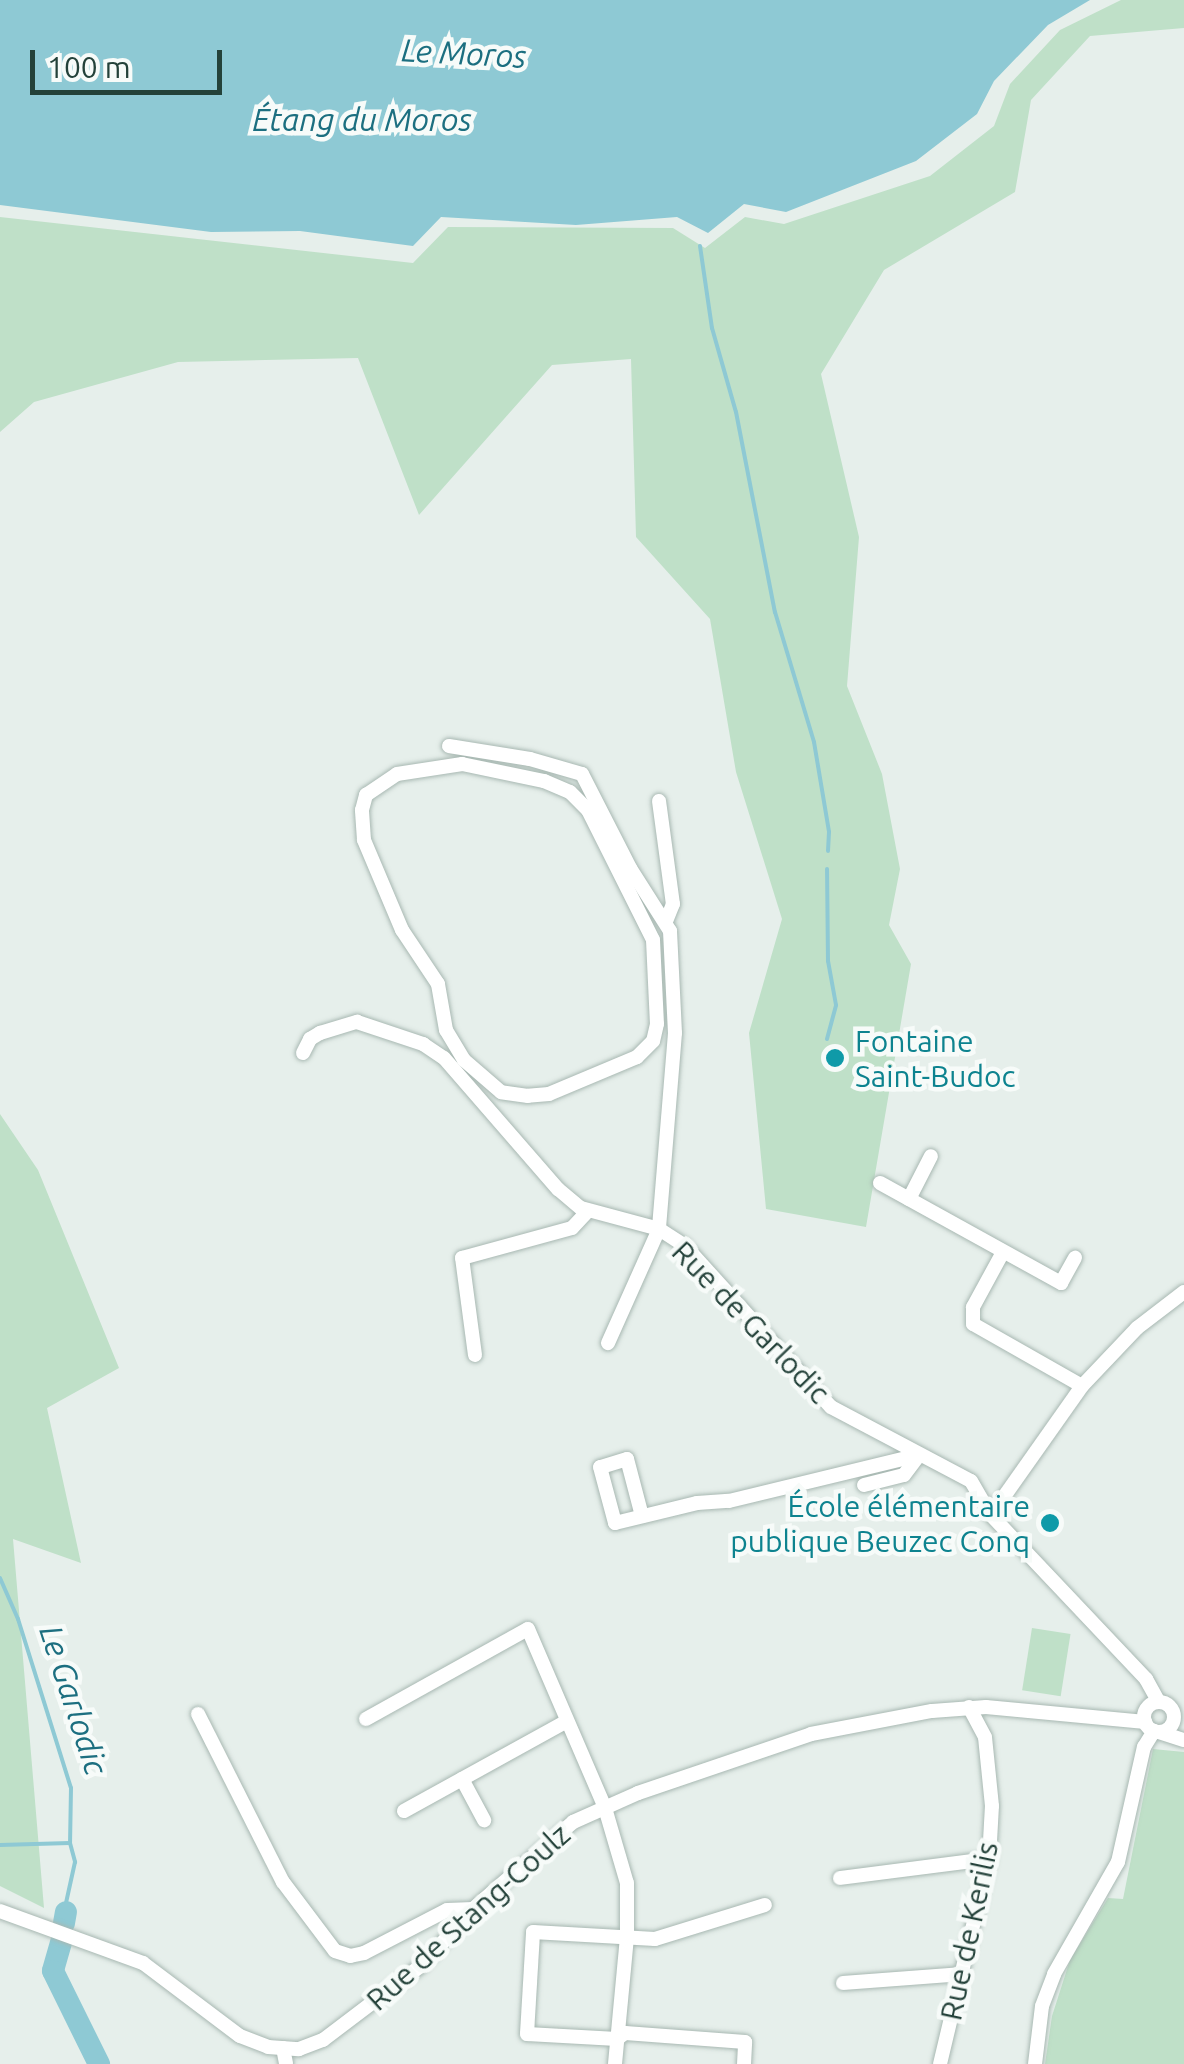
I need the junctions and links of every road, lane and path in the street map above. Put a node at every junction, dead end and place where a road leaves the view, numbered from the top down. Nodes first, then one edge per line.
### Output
1 (449, 746) dead end
2 (659, 801) dead end
3 (666, 920) junction
4 (302, 1054) dead end
5 (501, 1092) junction
6 (493, 1112) junction
7 (930, 1156) dead end
8 (880, 1183) dead end
9 (909, 1198) junction
10 (588, 1211) junction
11 (659, 1229) junction
12 (1002, 1252) junction
13 (1075, 1258) dead end
14 (1184, 1292) edge
15 (608, 1343) dead end
16 (476, 1355) dead end
17 (1082, 1386) junction
18 (919, 1455) junction
19 (864, 1485) dead end
20 (991, 1515) junction
21 (642, 1516) dead end
22 (1171, 1706) edge
23 (968, 1707) junction
24 (999, 1708) junction
25 (198, 1714) dead end
26 (366, 1719) dead end
27 (568, 1721) junction
28 (1152, 1728) junction
29 (984, 1736) junction
30 (1184, 1740) edge
31 (462, 1779) junction
32 (605, 1808) junction
33 (404, 1811) dead end
34 (484, 1820) dead end
35 (989, 1859) junction
36 (840, 1878) dead end
37 (765, 1905) dead end
38 (474, 1909) junction
39 (0, 1911) edge
40 (627, 1937) junction
41 (963, 1974) junction
42 (843, 1983) dead end
43 (617, 2040) junction
44 (283, 2048) junction
45 (286, 2064) edge
46 (614, 2064) edge
47 (744, 2064) edge
48 (940, 2064) edge
49 (1035, 2064) edge

1 - 3 street
2 - 3 street
3 - 11 street
4 - 6 street, Rue de Garlodic
5 - 5 street
5 - 6 street
6 - 10 street, Rue de Garlodic
7 - 9 street
8 - 9 street
9 - 12 street
10 - 11 street, Rue de Garlodic
10 - 16 street
11 - 15 street
11 - 18 street, Rue de Garlodic
12 - 13 street
12 - 17 street
14 - 17 street
17 - 20 street
18 - 19 street
18 - 20 street, Rue de Garlodic
18 - 21 street
20 - 22 street, Rue de Garlodic
22 - 28 street
22 - 28 street
23 - 24 street, Rue de Stang-Coulz
23 - 29 street, Rue de Kerilis
23 - 32 street, Rue de Stang-Coulz
24 - 28 street, Rue de Stang-Coulz
24 - 29 street
25 - 38 street
26 - 27 street
27 - 31 street
27 - 32 street
28 - 30 street, Rue de Stang-Coulz
28 - 49 street
29 - 35 street, Rue de Kerilis
31 - 33 street
31 - 34 street
32 - 38 street, Rue de Stang-Coulz
32 - 40 street
35 - 36 street
35 - 41 street, Rue de Kerilis
37 - 40 street
38 - 44 street, Rue de Stang-Coulz
39 - 44 street
40 - 43 street
40 - 43 street
41 - 42 street
41 - 48 street, Rue de Kerilis
43 - 46 street
43 - 47 street
44 - 45 street

